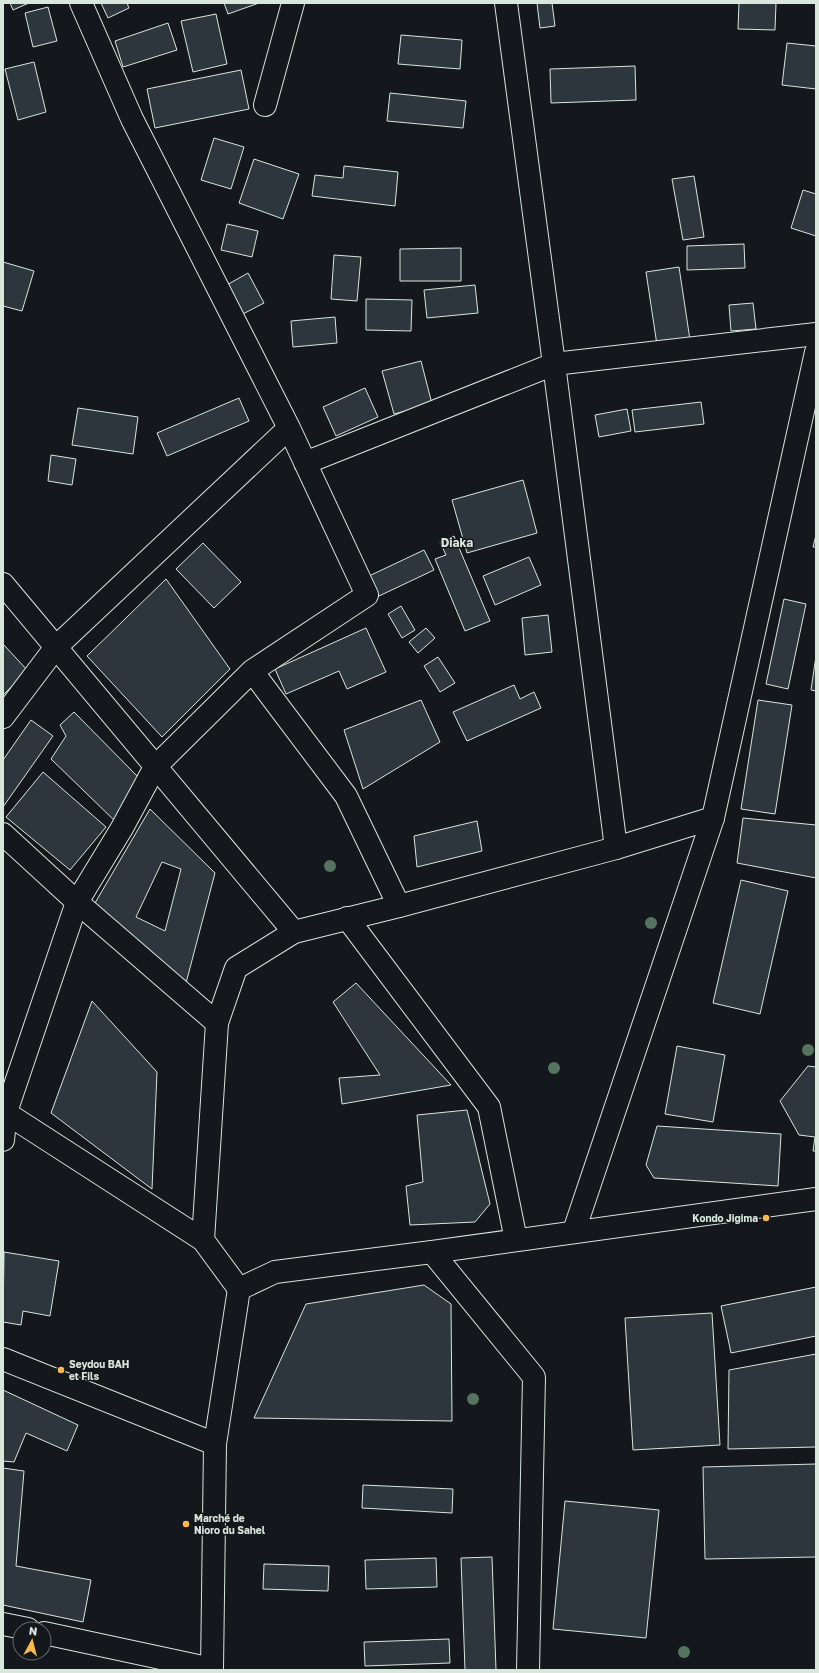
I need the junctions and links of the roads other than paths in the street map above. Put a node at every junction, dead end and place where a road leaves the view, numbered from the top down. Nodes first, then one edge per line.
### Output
1 (81, 3) edge
2 (293, 3) edge
3 (506, 3) edge
4 (265, 105) dead end
5 (816, 334) edge
6 (816, 352) edge
7 (554, 364) junction
8 (289, 428) junction
9 (305, 463) junction
10 (3, 584) edge
11 (56, 646) junction
12 (252, 671) junction
13 (3, 717) edge
14 (155, 767) junction
15 (713, 818) junction
16 (3, 834) edge
17 (616, 848) junction
18 (77, 902) junction
19 (399, 906) junction
20 (347, 918) junction
21 (294, 932) junction
22 (217, 1023) junction
23 (4, 1111) edge
24 (3, 1140) edge
25 (816, 1199) edge
26 (574, 1231) junction
27 (203, 1240) junction
28 (516, 1240) junction
29 (432, 1252) junction
30 (239, 1289) junction
31 (3, 1359) edge
32 (215, 1444) junction
33 (52, 1634) edge
34 (212, 1669) edge
35 (528, 1670) edge

1 - 8 street
2 - 4 street
3 - 7 street
5 - 7 street
6 - 15 street
7 - 9 street
7 - 17 street
8 - 9 street
8 - 11 street
9 - 12 street
10 - 11 street
11 - 13 street
11 - 14 street
12 - 14 street
12 - 19 street
14 - 18 street
14 - 21 street
15 - 17 street
15 - 26 street
16 - 18 street
17 - 19 street
18 - 22 street
18 - 23 street
19 - 20 street
20 - 21 street
20 - 28 street
21 - 22 street
22 - 27 street
23 - 24 street
23 - 27 street
25 - 26 street
26 - 28 street
27 - 30 street
28 - 29 street
29 - 30 street
29 - 35 street
30 - 32 street
31 - 32 street
32 - 34 street
33 - 34 street

